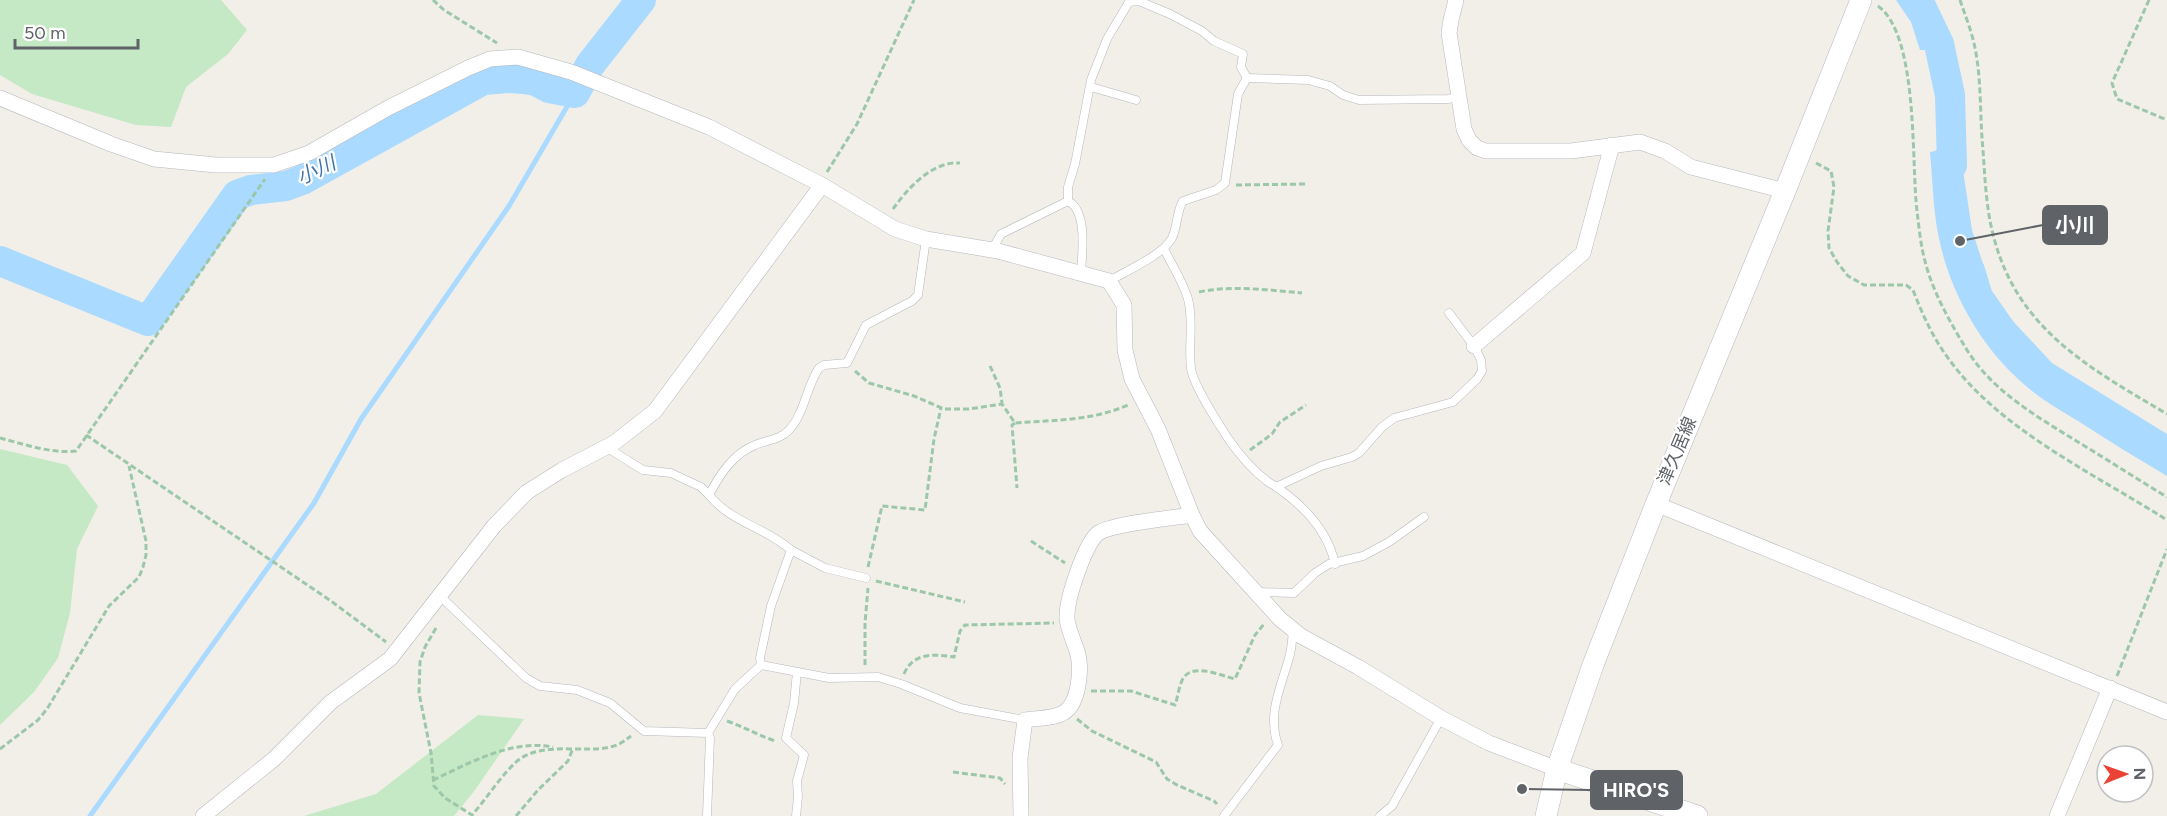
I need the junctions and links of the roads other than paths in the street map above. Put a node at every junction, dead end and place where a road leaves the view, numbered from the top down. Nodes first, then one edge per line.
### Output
1 (1456, 0) edge
2 (1869, 2) edge
3 (1247, 78) junction
4 (1091, 87) junction
5 (1458, 97) junction
6 (0, 98) edge
7 (1136, 100) dead end
8 (1612, 145) junction
9 (820, 184) junction
10 (1785, 191) junction
11 (1068, 201) junction
12 (926, 239) junction
13 (1164, 249) junction
14 (992, 250) junction
15 (1080, 273) junction
16 (1109, 281) junction
17 (1449, 313) dead end
18 (1474, 346) junction
19 (606, 447) junction
20 (1276, 486) junction
21 (709, 495) junction
22 (1656, 504) junction
23 (1192, 515) junction
24 (1424, 516) dead end
25 (791, 550) junction
26 (1335, 564) junction
27 (866, 578) road end
28 (1257, 592) junction
29 (446, 602) junction
30 (1293, 630) junction
31 (761, 665) junction
32 (797, 672) junction
33 (2111, 689) junction
34 (2167, 712) edge
35 (1441, 718) junction
36 (1025, 720) junction
37 (708, 733) junction
38 (1557, 769) junction
39 (1224, 815) edge
40 (203, 816) edge
41 (707, 816) edge
42 (796, 816) edge
43 (1021, 816) edge
44 (1380, 816) edge
45 (1546, 816) edge
46 (1697, 816) edge
47 (2057, 816) edge

1 - 5 street
2 - 10 main road, 津久居線
3 - 4 lane
3 - 5 lane
3 - 13 lane
4 - 7 lane
4 - 11 lane
5 - 8 street
6 - 9 street
8 - 10 street
8 - 18 street
9 - 12 street
9 - 19 street
10 - 22 main road, 津久居線
11 - 14 lane
11 - 15 lane
12 - 14 street
12 - 21 lane
13 - 16 lane
13 - 20 lane
14 - 15 street
15 - 16 street
16 - 23 street
17 - 18 lane
18 - 20 lane
19 - 21 lane
19 - 29 street
20 - 26 lane
21 - 25 lane
22 - 33 street
22 - 38 main road, 津久居線
23 - 28 street
23 - 36 street
24 - 26 lane
25 - 27 lane
25 - 31 lane
26 - 28 lane
28 - 30 street
29 - 37 lane
29 - 40 street
30 - 35 street
30 - 39 lane
31 - 32 lane
31 - 37 lane
32 - 36 lane
32 - 42 lane
33 - 34 street
33 - 47 street
35 - 38 street
35 - 44 lane
36 - 43 street
37 - 41 lane
38 - 45 main road, 津久居線
38 - 46 main road

